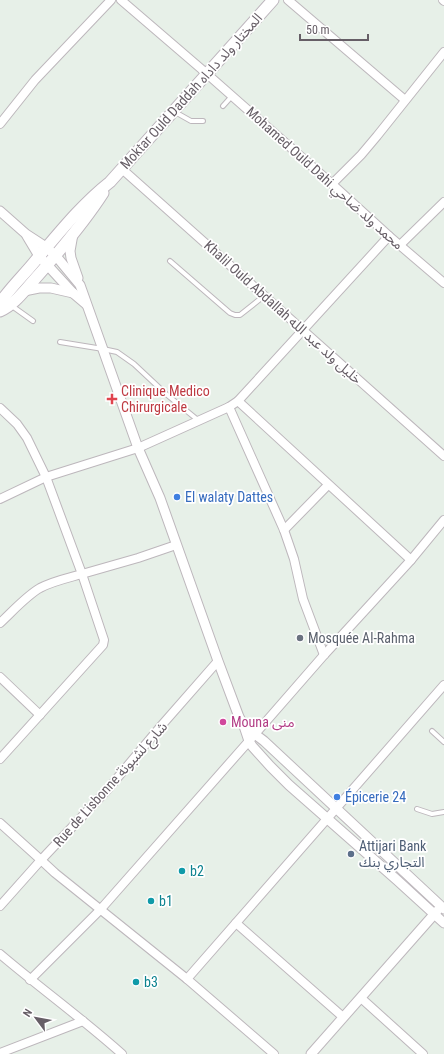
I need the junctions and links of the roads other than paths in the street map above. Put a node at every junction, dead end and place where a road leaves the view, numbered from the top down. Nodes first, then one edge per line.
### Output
1 (111, 0) edge
2 (121, 0) edge
3 (273, 0) edge
4 (288, 0) edge
5 (444, 52) edge
6 (206, 74) junction
7 (232, 96) junction
8 (405, 100) junction
9 (223, 106) dead end
10 (173, 111) junction
11 (203, 121) dead end
12 (0, 124) edge
13 (122, 169) junction
14 (110, 182) junction
15 (332, 184) junction
16 (444, 202) edge
17 (0, 211) edge
18 (26, 234) junction
19 (73, 234) junction
20 (389, 236) junction
21 (400, 245) junction
22 (46, 247) junction
23 (39, 256) junction
24 (56, 256) junction
25 (170, 261) dead end
26 (48, 265) junction
27 (444, 283) edge
28 (80, 285) junction
29 (24, 291) junction
30 (73, 293) junction
31 (265, 296) junction
32 (5, 304) edge
33 (87, 305) junction
34 (0, 311) edge
35 (33, 321) dead end
36 (304, 330) junction
37 (60, 342) dead end
38 (103, 349) junction
39 (238, 401) junction
40 (229, 407) junction
41 (0, 408) edge
42 (198, 421) junction
43 (138, 448) junction
44 (444, 456) edge
45 (46, 477) junction
46 (328, 485) junction
47 (0, 499) edge
48 (444, 520) edge
49 (284, 530) junction
50 (176, 545) junction
51 (411, 560) junction
52 (82, 574) junction
53 (0, 623) edge
54 (324, 655) junction
55 (218, 660) junction
56 (0, 677) edge
57 (444, 685) edge
58 (40, 715) junction
59 (244, 726) junction
60 (432, 731) dead end
61 (255, 734) junction
62 (249, 741) junction
63 (444, 742) edge
64 (0, 759) edge
65 (336, 809) junction
66 (417, 809) dead end
67 (444, 812) edge
68 (327, 818) junction
69 (0, 823) edge
70 (41, 860) junction
71 (0, 906) edge
72 (443, 906) edge
73 (100, 910) junction
74 (434, 914) junction
75 (236, 923) junction
76 (444, 923) edge
77 (0, 954) edge
78 (30, 980) junction
79 (187, 980) junction
80 (361, 998) junction
81 (343, 1017) junction
82 (83, 1021) junction
83 (0, 1053) edge
84 (122, 1054) edge
85 (274, 1054) edge
86 (311, 1054) edge
87 (423, 1054) edge

1 - 12 street
2 - 6 street, Mohamed Ould Dahi محمد ولد ضاحي
3 - 6 main road, Moktar Ould Daddah المختار ولد داداه
4 - 8 street
5 - 8 street
6 - 7 street, Mohamed Ould Dahi محمد ولد ضاحي
6 - 10 main road, Moktar Ould Daddah المختار ولد داداه
7 - 9 lane
7 - 15 street, Mohamed Ould Dahi محمد ولد ضاحي
8 - 15 street
10 - 11 lane
10 - 13 main road, Moktar Ould Daddah المختار ولد داداه
13 - 14 main road, Moktar Ould Daddah المختار ولد داداه
13 - 31 street, Khalil Ould Abdallah خليل ولد عبد الله
14 - 19 main road, Moktar Ould Daddah المختار ولد داداه
14 - 22 main road, Moktar Ould Daddah المختار ولد داداه
15 - 20 street, Mohamed Ould Dahi محمد ولد ضاحي
16 - 21 street
17 - 18 street
18 - 22 street
18 - 23 street
19 - 24 main road, Moktar Ould Daddah المختار ولد داداه
19 - 28 street
20 - 21 street, Mohamed Ould Dahi محمد ولد ضاحي
20 - 36 street
21 - 27 street, Mohamed Ould Dahi محمد ولد ضاحي
22 - 23 main road, Moktar Ould Daddah المختار ولد داداه
22 - 24 street
23 - 26 street
23 - 32 main road, Moktar Ould Daddah المختار ولد داداه
24 - 26 main road, Moktar Ould Daddah المختار ولد داداه
24 - 28 street
25 - 31 lane
26 - 29 main road, Moktar Ould Daddah المختار ولد داداه
26 - 30 street
28 - 33 street
29 - 30 street
29 - 32 main road, Moktar Ould Daddah المختار ولد داداه
30 - 33 street
31 - 36 street, Khalil Ould Abdallah خليل ولد عبد الله
32 - 34 main road, Moktar Ould Daddah المختار ولد داداه
32 - 35 lane
33 - 38 street
36 - 39 street
36 - 44 street, Khalil Ould Abdallah خليل ولد عبد الله
37 - 38 lane
38 - 42 lane
38 - 43 street
39 - 40 street
39 - 46 street
40 - 42 street
40 - 49 street
41 - 45 street
42 - 43 street
43 - 45 street
43 - 50 street
45 - 47 street
45 - 52 street
46 - 49 street
46 - 51 street
48 - 51 street
49 - 54 street
50 - 52 street
50 - 55 street
51 - 54 street
52 - 53 street
52 - 58 street
54 - 61 street
55 - 59 street
55 - 70 street, Rue de Lisbonne شارع لشبونة
56 - 58 street
57 - 65 street
58 - 64 street
59 - 61 street
59 - 62 street
60 - 63 lane
61 - 62 street
61 - 65 street
62 - 68 street
62 - 73 street
65 - 68 street
65 - 72 street
66 - 67 lane
68 - 74 street
68 - 75 street
69 - 70 street
70 - 71 street, Rue de Lisbonne شارع لشبونة
70 - 73 street
72 - 74 street
73 - 78 street
73 - 79 street
74 - 76 street
74 - 80 street
75 - 79 street
75 - 81 street
77 - 78 street
78 - 82 street
79 - 85 street
80 - 81 street
80 - 87 street
81 - 86 street
82 - 83 street
82 - 84 street

